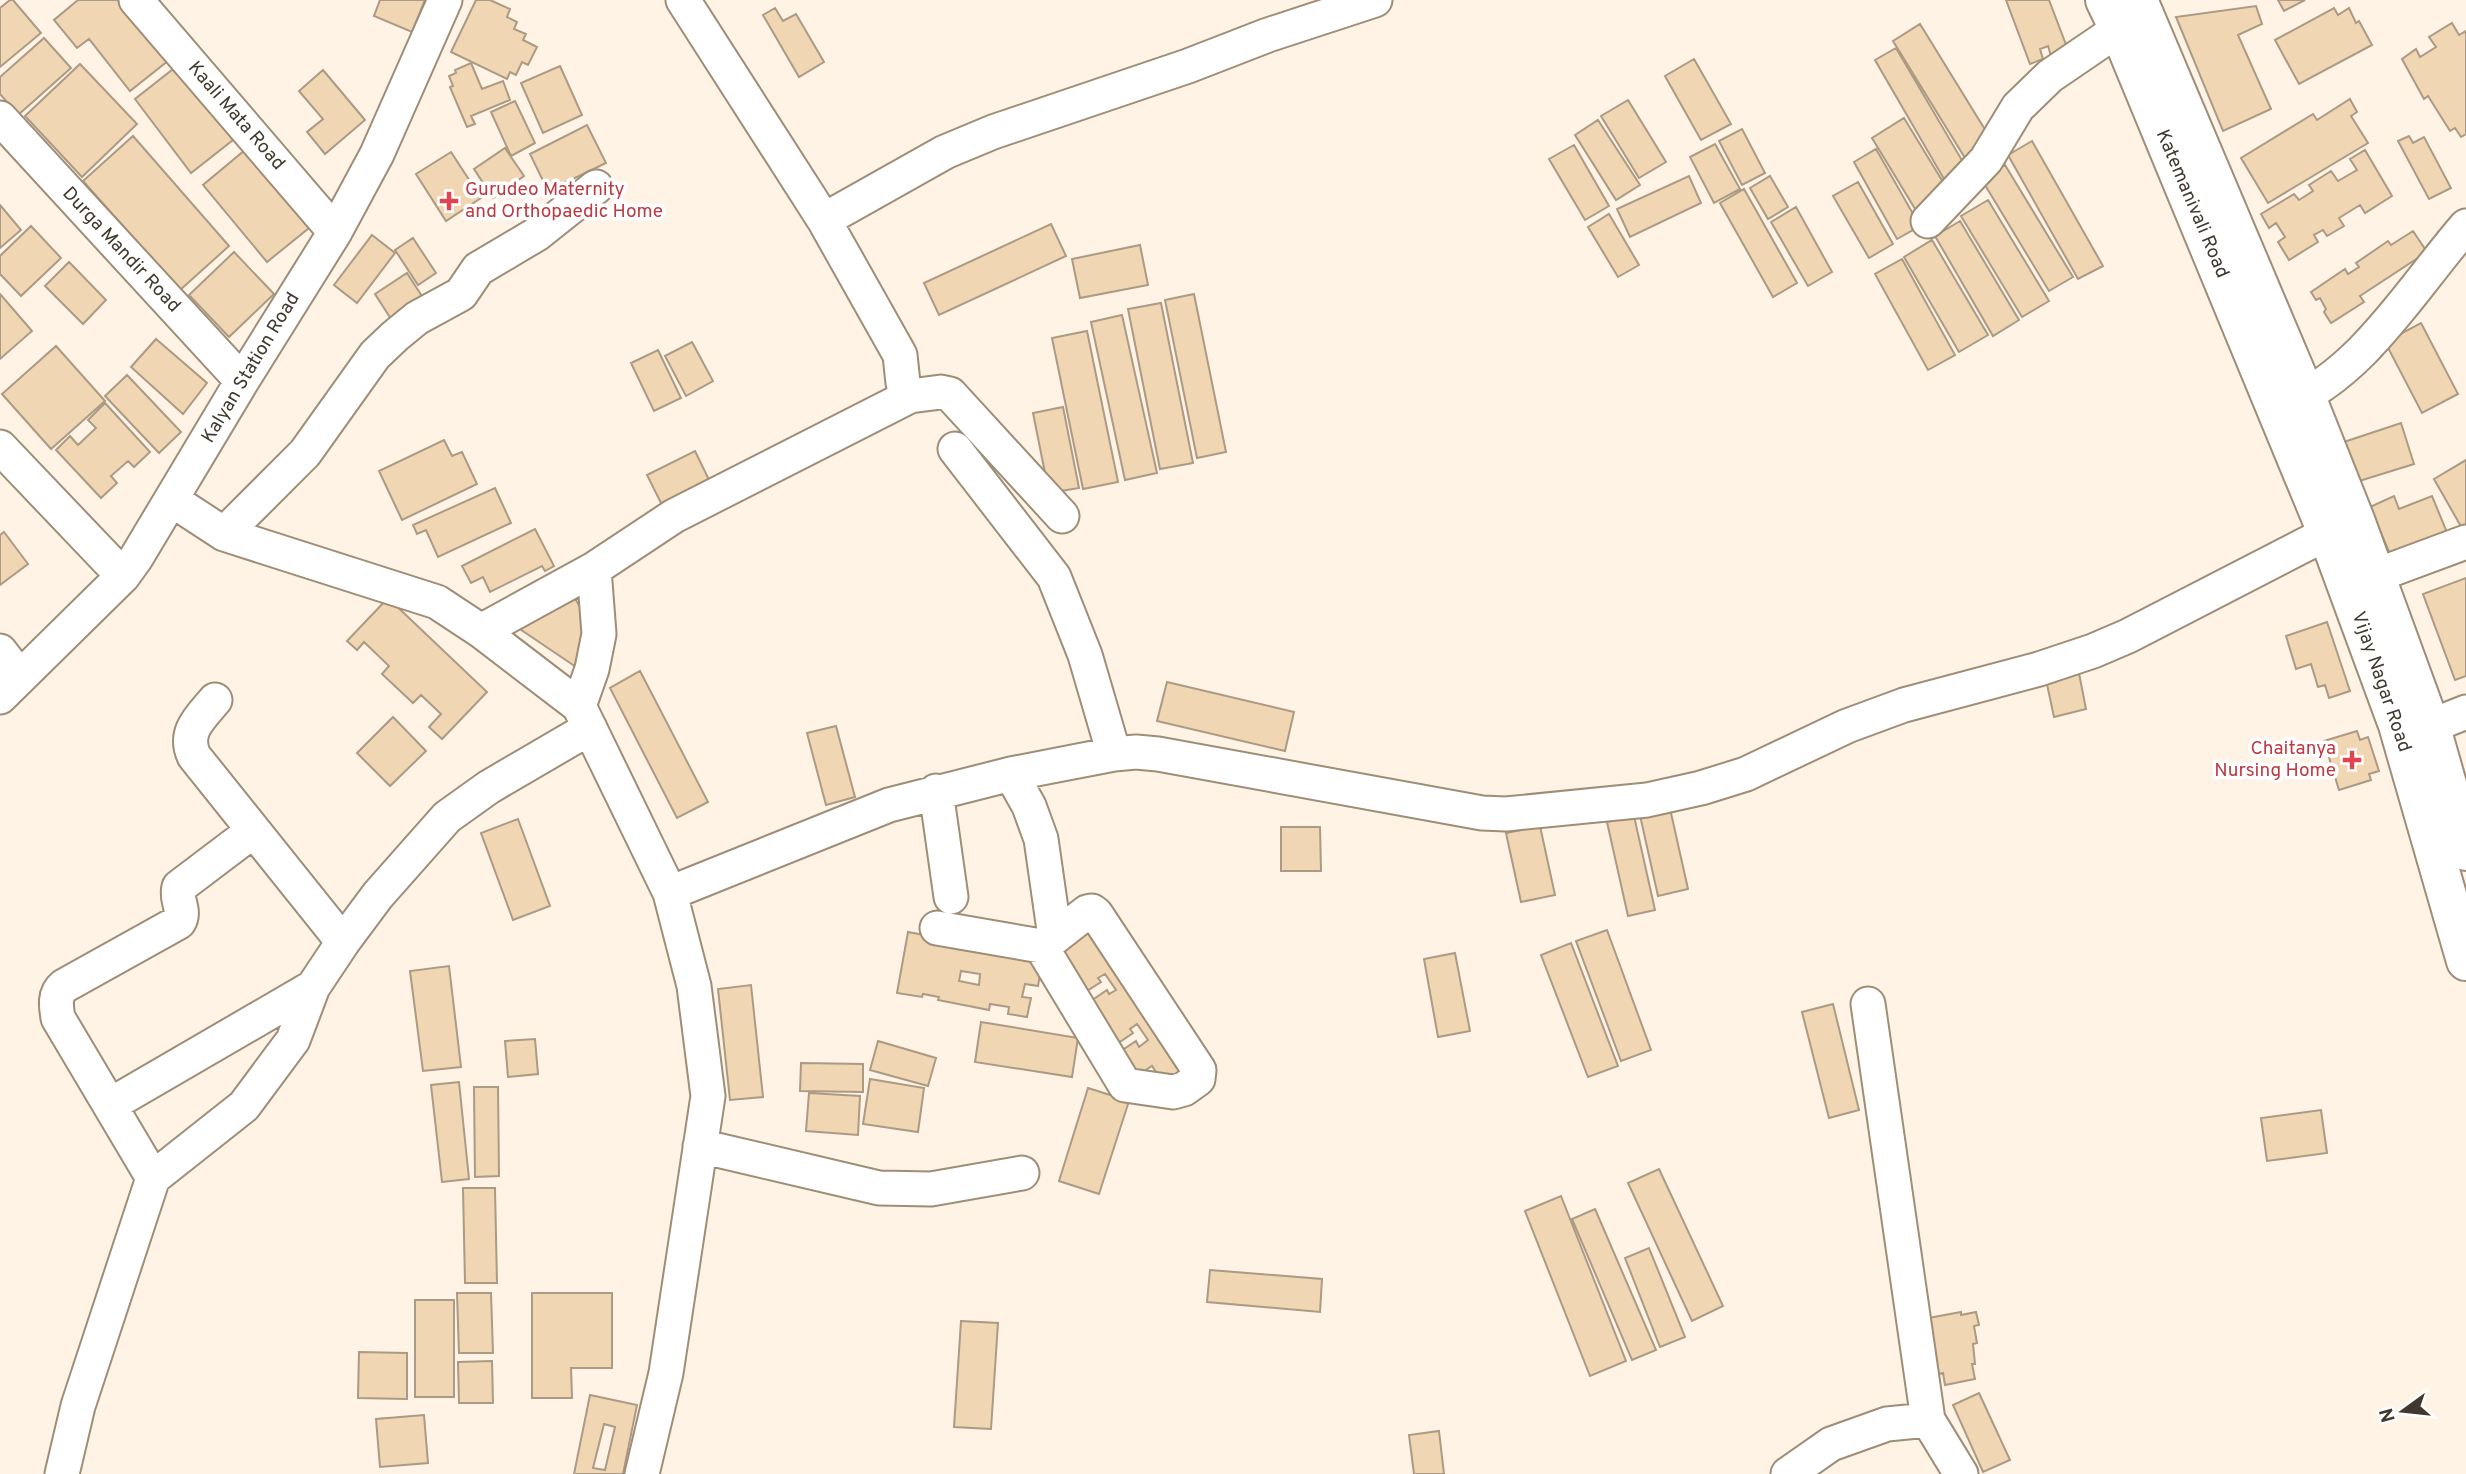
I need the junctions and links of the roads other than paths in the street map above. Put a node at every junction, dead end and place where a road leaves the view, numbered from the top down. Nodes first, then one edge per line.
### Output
1 (136, 0) edge
2 (445, 0) edge
3 (683, 0) edge
4 (1375, 0) edge
5 (2127, 11) edge
6 (0, 118) edge
7 (596, 187) dead end
8 (824, 220) junction
9 (1928, 220) dead end
10 (2466, 226) edge
11 (335, 232) junction
12 (242, 381) junction
13 (910, 396) junction
14 (2292, 403) junction
15 (955, 449) dead end
16 (6, 466) edge
17 (172, 500) junction
18 (1062, 516) dead end
19 (2341, 526) junction
20 (224, 534) junction
21 (2466, 542) edge
22 (594, 569) junction
23 (123, 576) junction
24 (2361, 581) junction
25 (481, 631) junction
26 (0, 651) edge
27 (10, 687) edge
28 (215, 700) dead end
29 (2466, 712) edge
30 (585, 717) junction
31 (2416, 733) junction
32 (1114, 754) junction
33 (1011, 774) junction
34 (936, 791) junction
35 (253, 831) junction
36 (2466, 851) edge
37 (670, 893) junction
38 (951, 897) dead end
39 (937, 928) dead end
40 (1048, 941) junction
41 (343, 942) junction
42 (2466, 961) edge
43 (313, 987) junction
44 (1868, 1004) dead end
45 (110, 1105) junction
46 (701, 1146) junction
47 (1022, 1173) dead end
48 (153, 1178) junction
49 (1928, 1420) junction
50 (62, 1474) edge
51 (642, 1474) edge
52 (1788, 1474) edge
53 (1961, 1474) edge

1 - 11 street, Kaali Mata Road
2 - 11 street, Kalyan Station Road
3 - 8 street
4 - 8 street
5 - 9 street
5 - 14 main road, Katemanivali Road
6 - 12 street, Durga Mandir Road
7 - 20 street
8 - 13 street
10 - 14 street
11 - 12 street, Kalyan Station Road
12 - 17 street, Kalyan Station Road
13 - 18 street
13 - 22 street
14 - 19 main road, Vijay Nagar Road
15 - 32 street
16 - 23 street
17 - 20 street
17 - 23 street, Kalyan Station Road
19 - 24 main road, Vijay Nagar Road
19 - 32 street
20 - 25 street
21 - 24 street
22 - 25 street
22 - 30 street
23 - 27 street, Kalyan Station Road
24 - 31 main road, Vijay Nagar Road
25 - 30 street
26 - 27 street
28 - 35 street
29 - 31 street
30 - 37 street
30 - 41 street
31 - 36 main road, Vijay Nagar Road
31 - 42 main road, Vijay Nagar Road
32 - 33 street
33 - 34 street
33 - 40 street
34 - 37 street
34 - 38 street
35 - 41 street
35 - 45 street
37 - 46 street
39 - 40 street
40 - 40 street
41 - 43 street
43 - 45 street
43 - 48 street
44 - 49 street
45 - 48 street
46 - 47 street
46 - 51 street
48 - 50 street
49 - 52 street
49 - 53 street

